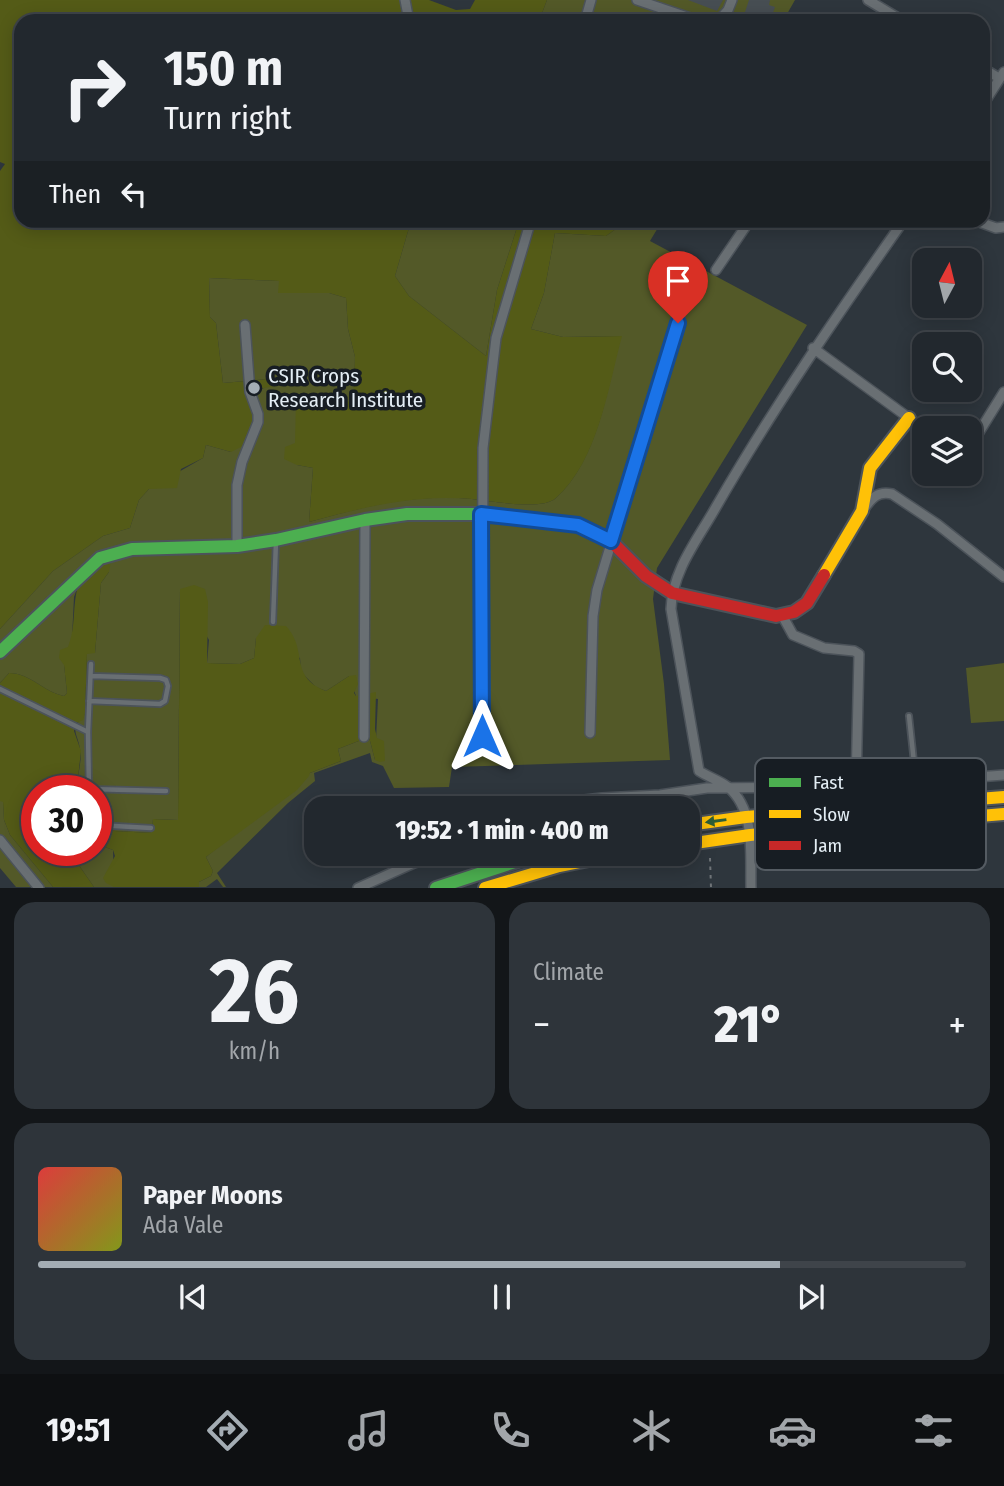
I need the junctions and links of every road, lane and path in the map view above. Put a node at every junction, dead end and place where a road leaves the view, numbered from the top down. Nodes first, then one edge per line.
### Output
1 (637, 0) edge
2 (869, 0) edge
3 (678, 14) edge
4 (892, 14) edge
5 (1002, 75) edge
6 (990, 94) edge
7 (529, 228) edge
8 (745, 228) edge
9 (898, 228) edge
10 (716, 270) dead end
11 (685, 299) dead end
12 (245, 325) dead end
13 (813, 348) junction
14 (1004, 392) edge
15 (909, 418) junction
16 (912, 420) edge
17 (982, 427) edge
18 (862, 511) junction
19 (481, 514) junction
20 (365, 520) junction
21 (276, 540) junction
22 (611, 541) junction
23 (237, 545) junction
24 (1004, 577) edge
25 (672, 593) junction
26 (782, 615) junction
27 (274, 622) dead end
28 (1, 649) edge
29 (91, 664) dead end
30 (91, 676) junction
31 (0, 689) edge
32 (89, 701) junction
33 (909, 716) dead end
34 (88, 732) junction
35 (590, 733) dead end
36 (482, 736) dead end
37 (364, 737) dead end
38 (857, 758) edge
39 (914, 758) edge
40 (89, 775) edge
41 (1004, 775) edge
42 (986, 776) edge
43 (755, 788) edge
44 (730, 789) junction
45 (112, 790) edge
46 (166, 791) dead end
47 (641, 796) edge
48 (1004, 797) edge
49 (986, 798) edge
50 (1004, 814) edge
51 (986, 815) edge
52 (755, 816) edge
53 (746, 817) junction
54 (700, 823) edge
55 (112, 826) edge
56 (151, 828) dead end
57 (750, 835) junction
58 (755, 835) edge
59 (0, 840) edge
60 (700, 842) edge
61 (710, 858) dead end
62 (407, 866) edge
63 (502, 866) edge
64 (559, 866) edge
65 (39, 887) edge
66 (358, 887) edge
67 (436, 887) edge
68 (485, 887) edge
69 (711, 887) edge
70 (751, 887) edge

1 - 3 street
2 - 4 street
5 - 6 street
7 - 19 street
8 - 10 street
9 - 13 street
11 - 22 street
12 - 23 street
13 - 15 street
13 - 25 street
14 - 17 street
15 - 16 street
15 - 18 main road
18 - 24 street
18 - 26 main road
19 - 20 main road
19 - 22 main road
19 - 36 street
20 - 21 main road
20 - 37 street
21 - 23 main road
21 - 27 lane
22 - 25 main road
22 - 35 street
23 - 28 main road
25 - 26 main road
25 - 44 street
26 - 38 street
29 - 30 lane
30 - 32 lane
30 - 32 lane
31 - 34 lane
32 - 34 lane
33 - 39 lane
34 - 40 lane
41 - 42 street
43 - 44 street
44 - 47 street
44 - 53 street
45 - 46 lane
48 - 49 main road
50 - 51 main road
52 - 53 main road
53 -> 54 main road
53 - 57 street
55 - 56 lane
57 - 58 main road
57 - 60 main road
57 - 70 street
59 - 65 street
61 - 69 path
62 - 66 street
63 - 67 main road
64 - 68 main road

